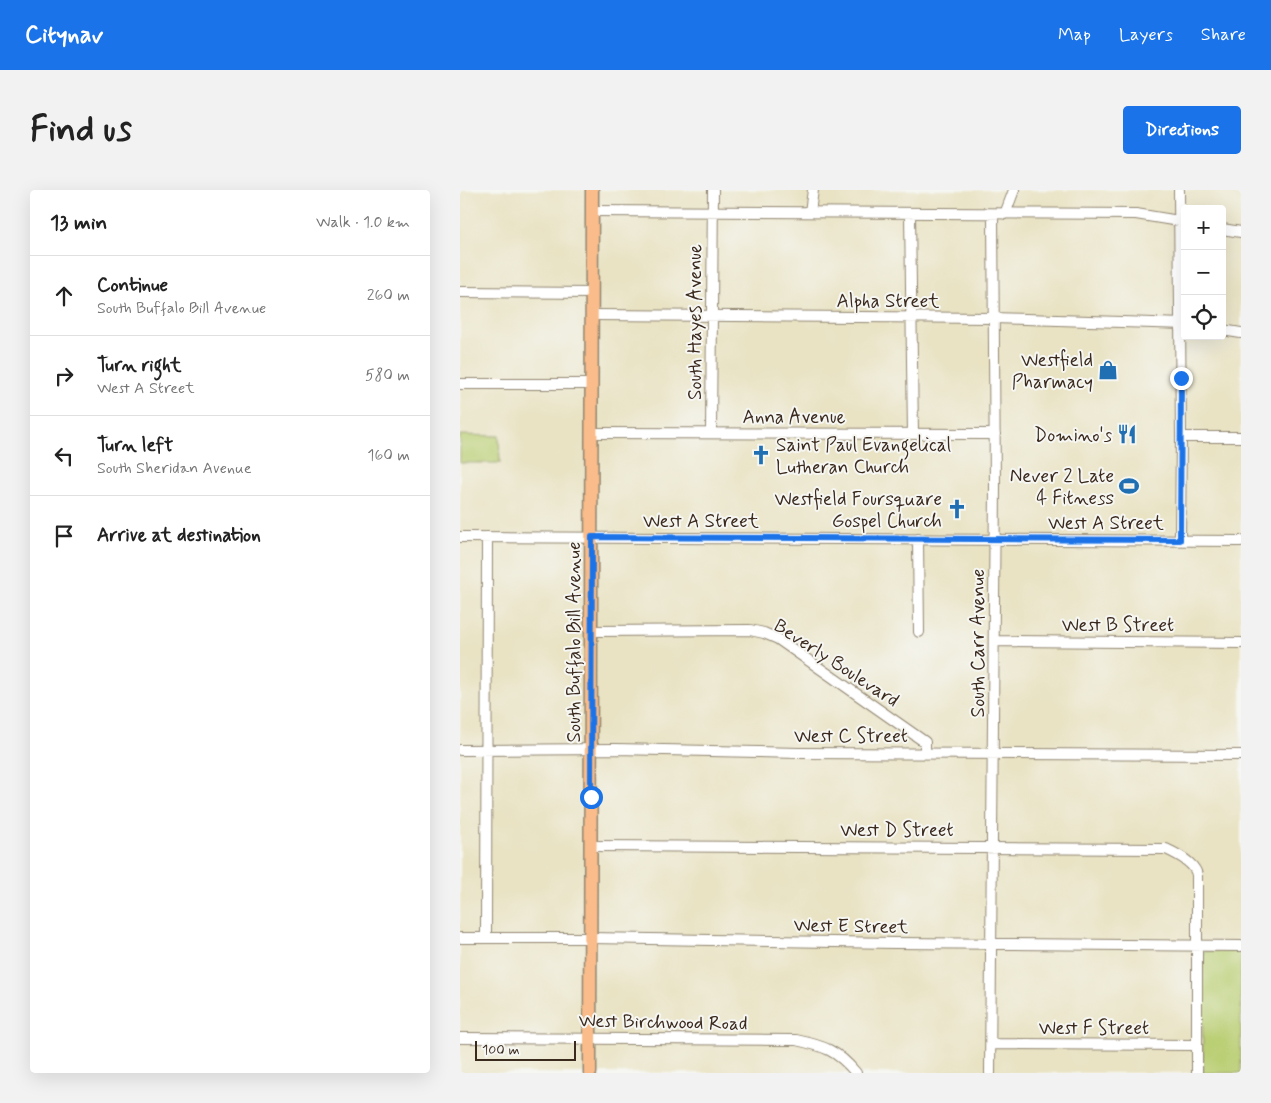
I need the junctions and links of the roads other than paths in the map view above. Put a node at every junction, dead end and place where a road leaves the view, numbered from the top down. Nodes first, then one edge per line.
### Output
1 (592, 190) edge
2 (714, 190) edge
3 (814, 190) edge
4 (1014, 190) edge
5 (1179, 190) edge
6 (592, 211) junction
7 (712, 211) junction
8 (1181, 211) edge
9 (810, 212) junction
10 (910, 213) junction
11 (993, 214) junction
12 (1005, 214) junction
13 (1181, 222) edge
14 (1226, 230) edge
15 (1241, 232) edge
16 (1182, 250) edge
17 (460, 292) edge
18 (592, 293) junction
19 (1182, 295) edge
20 (592, 315) junction
21 (713, 316) junction
22 (911, 318) junction
23 (994, 318) junction
24 (1181, 324) edge
25 (1226, 331) edge
26 (1241, 333) edge
27 (1182, 340) edge
28 (460, 384) edge
29 (592, 384) junction
30 (592, 433) junction
31 (711, 433) junction
32 (913, 434) junction
33 (995, 434) junction
34 (1181, 436) junction
35 (1241, 437) edge
36 (460, 537) edge
37 (487, 537) junction
38 (592, 537) junction
39 (918, 539) junction
40 (995, 539) junction
41 (1180, 540) junction
42 (1241, 541) edge
43 (592, 631) junction
44 (920, 632) dead end
45 (994, 641) junction
46 (1241, 643) edge
47 (592, 749) junction
48 (460, 750) edge
49 (487, 750) junction
50 (925, 753) junction
51 (994, 754) junction
52 (1241, 755) edge
53 (591, 846) junction
54 (993, 848) junction
55 (460, 938) edge
56 (486, 938) junction
57 (591, 938) junction
58 (992, 943) junction
59 (1197, 945) junction
60 (1241, 946) edge
61 (460, 1038) edge
62 (590, 1038) junction
63 (991, 1044) junction
64 (1196, 1045) junction
65 (590, 1073) edge
66 (856, 1073) edge
67 (990, 1073) edge
68 (1197, 1073) edge

1 - 6 main road, South Buffalo Bill Avenue
2 - 7 street, South Hayes Avenue
3 - 9 street
4 - 12 street
5 - 8 street
6 - 7 street
6 - 18 main road, South Buffalo Bill Avenue
7 - 9 street
7 - 21 street, South Hayes Avenue
9 - 10 street
10 - 11 street
10 - 22 street
11 - 12 street
11 - 23 street, South Carr Avenue
12 - 13 street
14 - 15 street
16 - 19 street
17 - 18 street
18 - 20 main road, South Buffalo Bill Avenue
20 - 21 street, Alpha Street
20 - 29 main road, South Buffalo Bill Avenue
21 - 22 street, Alpha Street
21 - 31 street, South Hayes Avenue
22 - 23 street, Alpha Street
22 - 32 street
23 - 24 street, Alpha Street
23 - 33 street, South Carr Avenue
25 - 26 street
27 - 34 street
28 - 29 street
29 - 30 main road, South Buffalo Bill Avenue
30 - 31 street, Anna Avenue
30 - 38 main road, South Buffalo Bill Avenue
31 - 32 street, Anna Avenue
32 - 33 street, Anna Avenue
33 - 40 street, South Carr Avenue
34 - 35 street
34 - 41 street
36 - 37 street, West A Street
37 - 38 street, West A Street
37 - 49 street
38 - 39 street, West A Street
38 - 43 main road, South Buffalo Bill Avenue
39 - 40 street, West A Street
39 - 44 street
40 - 41 street, West A Street
40 - 45 street, South Carr Avenue
41 - 42 street, West A Street
43 - 47 main road, South Buffalo Bill Avenue
43 - 50 street, Beverly Boulevard
45 - 46 street, West B Street
45 - 51 street, South Carr Avenue
47 - 49 street, West C Street
47 - 50 street, West C Street
47 - 53 main road, South Buffalo Bill Avenue
48 - 49 street, West C Street
49 - 56 street
50 - 51 street, West C Street
51 - 52 street, West C Street
51 - 54 street, South Carr Avenue
53 - 54 street, West D Street
53 - 57 main road, South Buffalo Bill Avenue
54 - 58 street, South Carr Avenue
54 - 59 street, West D Street
55 - 56 street, West E Street
56 - 57 street, West E Street
57 - 58 street, West E Street
57 - 62 main road, South Buffalo Bill Avenue
58 - 59 street, West E Street
58 - 63 street, South Carr Avenue
59 - 60 street, West E Street
59 - 64 street
61 - 62 street, West Birchwood Road
62 - 65 main road, South Buffalo Bill Avenue
62 - 66 street, West Birchwood Road
63 - 64 street, West F Street
63 - 67 street, South Carr Avenue
64 - 68 street

